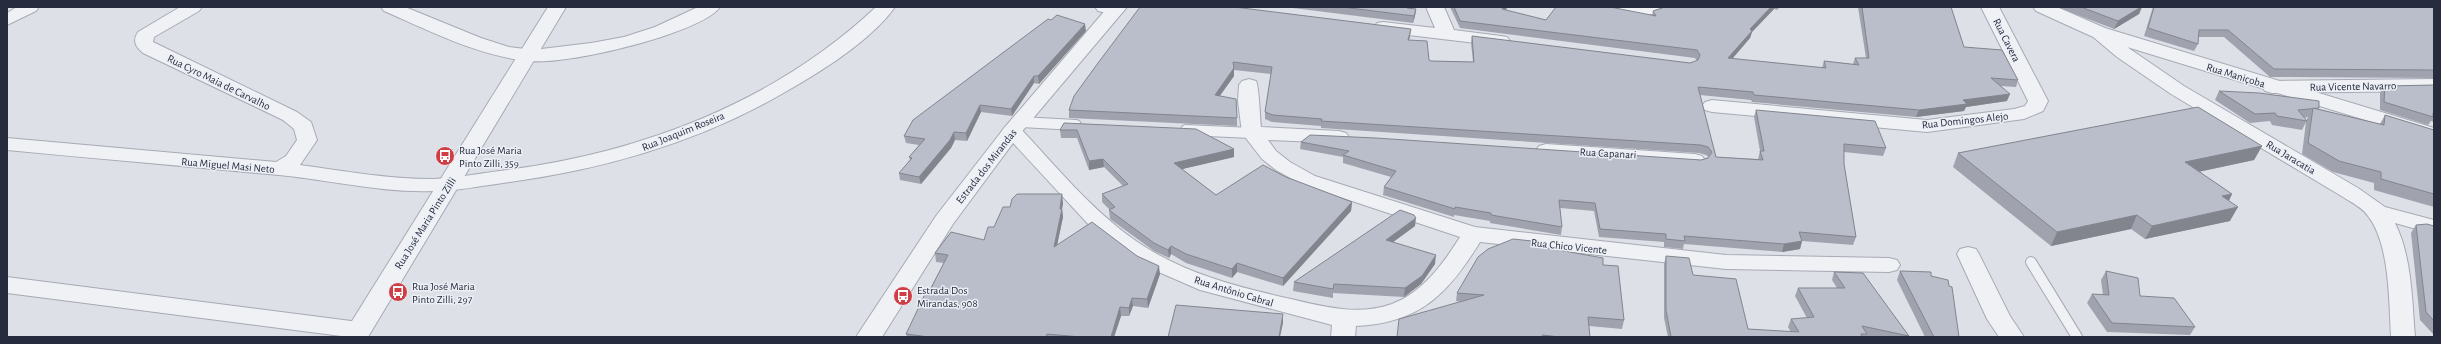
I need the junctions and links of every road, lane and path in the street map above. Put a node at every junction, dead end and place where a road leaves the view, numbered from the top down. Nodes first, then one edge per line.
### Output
1 (30, 7) edge
2 (193, 7) edge
3 (390, 7) edge
4 (557, 7) edge
5 (711, 7) edge
6 (886, 7) edge
7 (1436, 7) edge
8 (1618, 7) edge
9 (1665, 7) edge
10 (1990, 7) edge
11 (2042, 7) edge
12 (1112, 8) edge
13 (7, 20) edge
14 (1367, 25) edge
15 (2098, 32) junction
16 (1447, 35) junction
17 (1518, 43) edge
18 (528, 55) junction
19 (2024, 73) joint
20 (1249, 85) dead end
21 (2434, 85) edge
22 (2272, 87) junction
23 (1712, 106) dead end
24 (1016, 126) junction
25 (1086, 126) edge
26 (1173, 130) edge
27 (1252, 133) junction
28 (2434, 135) edge
29 (1360, 138) edge
30 (7, 144) edge
31 (1527, 148) edge
32 (1699, 160) edge
33 (281, 169) junction
34 (450, 184) junction
35 (2377, 212) junction
36 (2434, 228) edge
37 (1473, 234) junction
38 (1968, 254) dead end
39 (2031, 262) dead end
40 (1889, 265) dead end
41 (7, 285) edge
42 (1344, 328) edge
43 (357, 334) edge
44 (869, 337) edge
45 (2012, 337) edge
46 (2077, 337) edge
47 (2403, 337) edge

1 - 13 street
2 - 33 street, Rua Cyro Maia de Carvalho
3 - 18 street
4 - 18 street, Rua José Maria Pinto Zilli
5 - 18 street
6 - 34 street, Rua Joaquim Roseira
7 - 16 street
8 - 9 street
10 - 19 street, Rua Cavera
11 - 15 street, Rua Maniçoba
12 - 24 street, Estrada dos Mirandas
14 - 16 street
15 - 22 street, Rua Maniçoba
15 - 35 street, Rua Jaracatia
16 - 17 street
18 - 34 street, Rua José Maria Pinto Zilli
19 - 23 street, Rua Domingos Alejo
20 - 27 street
21 - 22 street, Rua Vicente Navarro
22 - 28 street, Rua Maniçoba
24 - 25 lane
24 - 42 street, Rua Antônio Cabral
24 - 44 street, Estrada dos Mirandas
26 - 27 lane
27 - 29 street
27 - 37 street, Rua Chico Vicente
30 - 33 street, Rua Miguel Masi Neto
31 - 32 street, Rua Capanari
33 - 34 street, Rua Miguel Masi Neto
34 - 43 street, Rua José Maria Pinto Zilli
35 - 36 street
35 - 47 street, Rua Jaracatia
37 - 40 street, Rua Chico Vicente
37 - 42 street, Rua Antônio Cabral
38 - 45 street
39 - 46 lane
41 - 43 street

